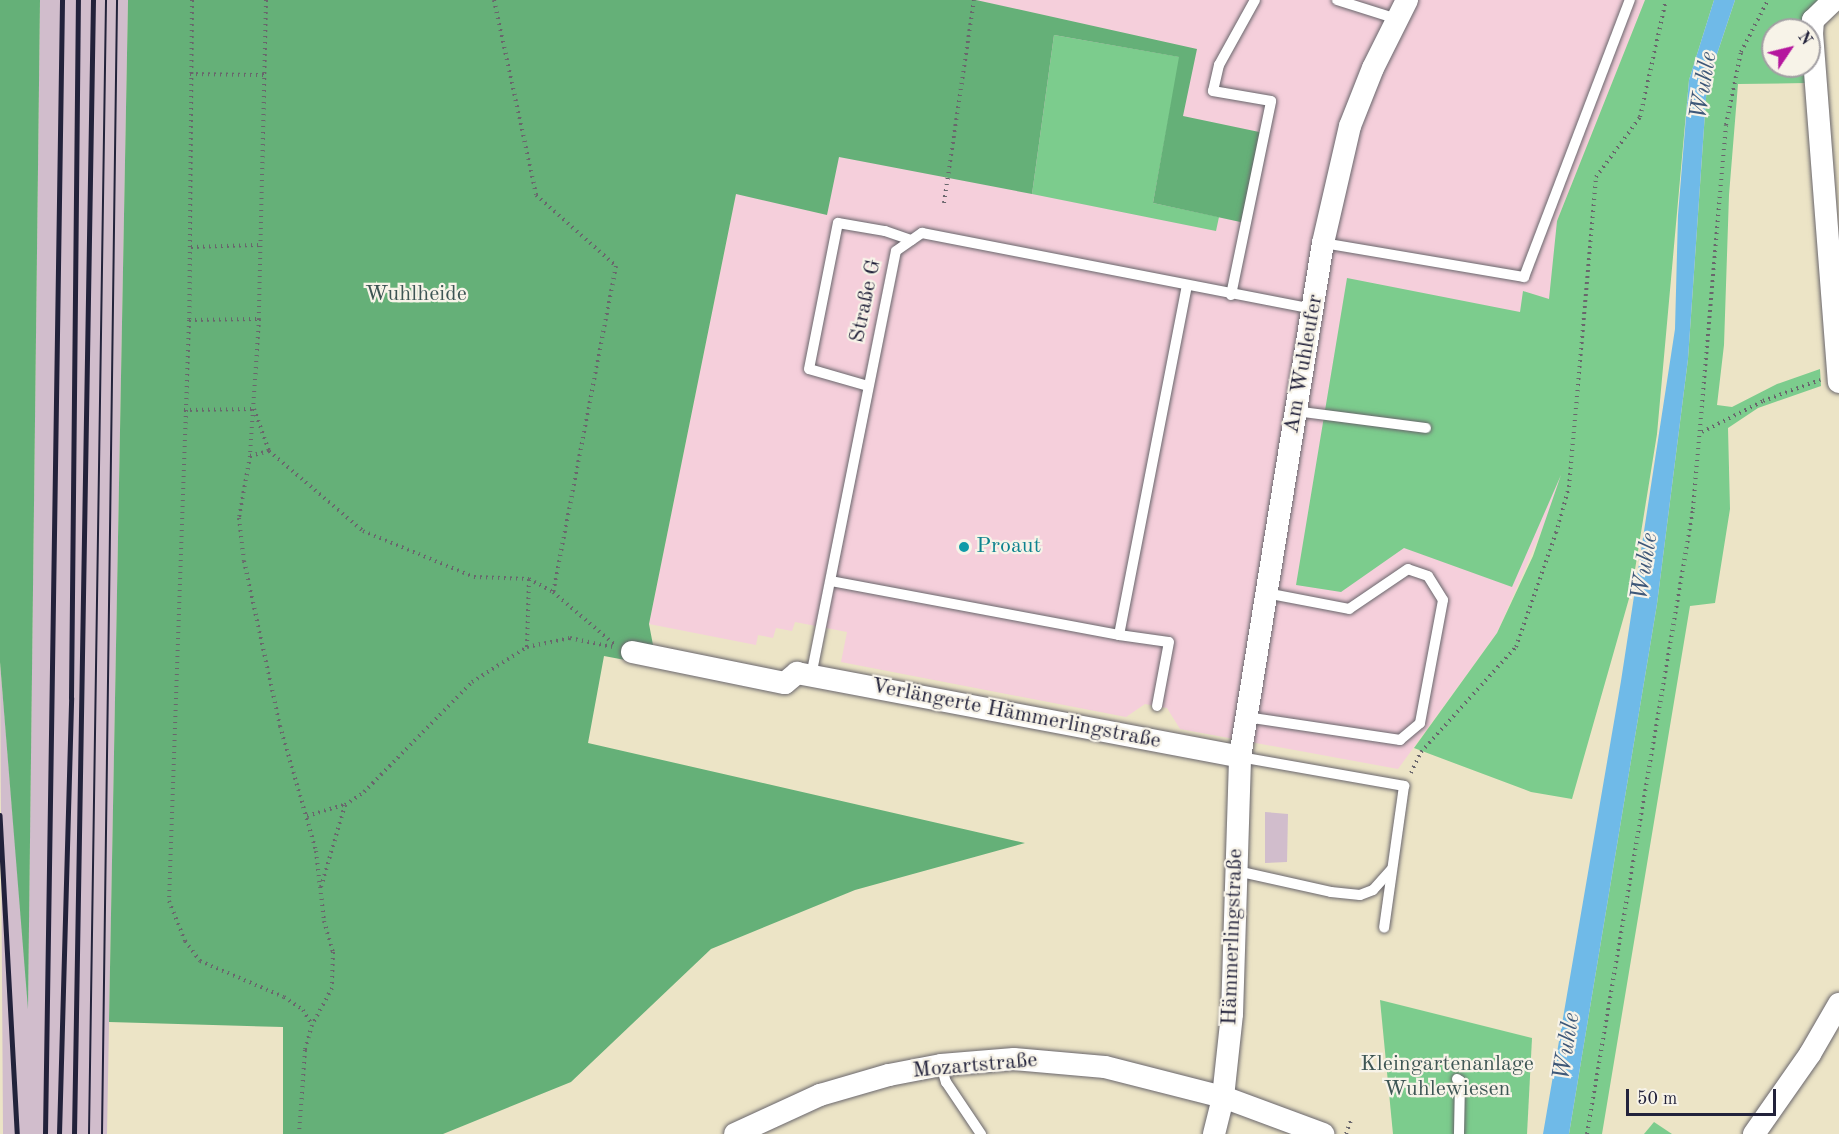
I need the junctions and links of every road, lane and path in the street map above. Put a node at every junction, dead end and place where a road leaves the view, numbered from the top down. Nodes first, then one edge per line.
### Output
1 (192, 0) edge
2 (266, 0) edge
3 (494, 0) edge
4 (974, 0) edge
5 (1255, 0) edge
6 (1337, 0) edge
7 (1630, 0) edge
8 (1666, 0) edge
9 (1768, 0) edge
10 (1834, 0) edge
11 (1402, 9) edge
12 (190, 74) junction
13 (264, 75) junction
14 (944, 203) dead end
15 (911, 240) junction
16 (1323, 243) junction
17 (260, 245) junction
18 (191, 247) junction
19 (1187, 286) junction
20 (1231, 295) junction
21 (1313, 309) junction
22 (259, 319) junction
23 (189, 320) junction
24 (1839, 376) edge
25 (1839, 382) edge
26 (868, 386) junction
27 (254, 409) junction
28 (184, 410) junction
29 (1296, 411) junction
30 (1426, 428) dead end
31 (1702, 432) junction
32 (269, 451) junction
33 (250, 456) junction
34 (530, 579) junction
35 (831, 581) junction
36 (553, 592) junction
37 (1266, 593) junction
38 (1119, 635) junction
39 (527, 647) junction
40 (632, 652) dead end
41 (811, 676) junction
42 (1157, 706) dead end
43 (1243, 738) junction
44 (1404, 786) junction
45 (345, 805) junction
46 (307, 816) junction
47 (1392, 869) junction
48 (1237, 872) junction
49 (320, 891) junction
50 (1384, 928) dead end
51 (1839, 1004) edge
52 (312, 1025) junction
53 (941, 1065) junction
54 (1456, 1079) dead end
55 (1223, 1097) junction
56 (1351, 1120) dead end
57 (299, 1134) edge
58 (735, 1134) edge
59 (981, 1134) edge
60 (1214, 1134) edge
61 (1323, 1134) edge
62 (1346, 1134) edge
63 (1459, 1134) edge
64 (1587, 1134) edge
65 (1754, 1134) edge

1 - 12 path
2 - 13 path
3 - 36 path
4 - 14 path
5 - 20 lane
6 - 11 lane
7 - 16 lane
8 - 44 path
9 - 31 path
10 - 24 street
11 - 16 street, Am Wuhleufer
12 - 13 path
12 - 18 path
13 - 17 path
15 - 19 lane, Straße G
15 - 26 lane, Straße G
15 - 26 lane
16 - 21 street, Am Wuhleufer
17 - 18 path
17 - 22 path
18 - 23 path
19 - 20 lane, Straße G
19 - 38 lane
20 - 21 lane, Straße G
21 - 29 street, Am Wuhleufer
22 - 23 path
22 - 27 path
23 - 28 path
24 - 25 street
24 - 31 path
26 - 35 lane, Straße G
27 - 28 path
27 - 32 path
27 - 33 path
28 - 52 path
29 - 30 lane
29 - 37 street, Am Wuhleufer
31 - 64 path
32 - 33 path
32 - 34 path
33 - 46 path
34 - 36 path
34 - 39 path
35 - 38 lane
35 - 41 lane, Straße G
36 - 39 path
37 - 43 street, Am Wuhleufer
37 - 43 lane
38 - 42 lane
39 - 45 path
40 - 41 street, Verlängerte Hämmerlingstraße
41 - 43 street, Verlängerte Hämmerlingstraße
43 - 44 lane, Verlängerte Hämmerlingstraße
43 - 48 street, Hämmerlingstraße
44 - 47 lane
45 - 46 path
45 - 49 path
46 - 49 path
47 - 48 lane
47 - 50 lane
48 - 55 street, Hämmerlingstraße
49 - 52 path
51 - 65 street
52 - 57 path
53 - 55 street, Mozartstraße
53 - 58 street, Mozartstraße
53 - 59 lane
54 - 63 lane
55 - 60 street, Hämmerlingstraße
55 - 61 street, Mozartstraße
56 - 62 path

